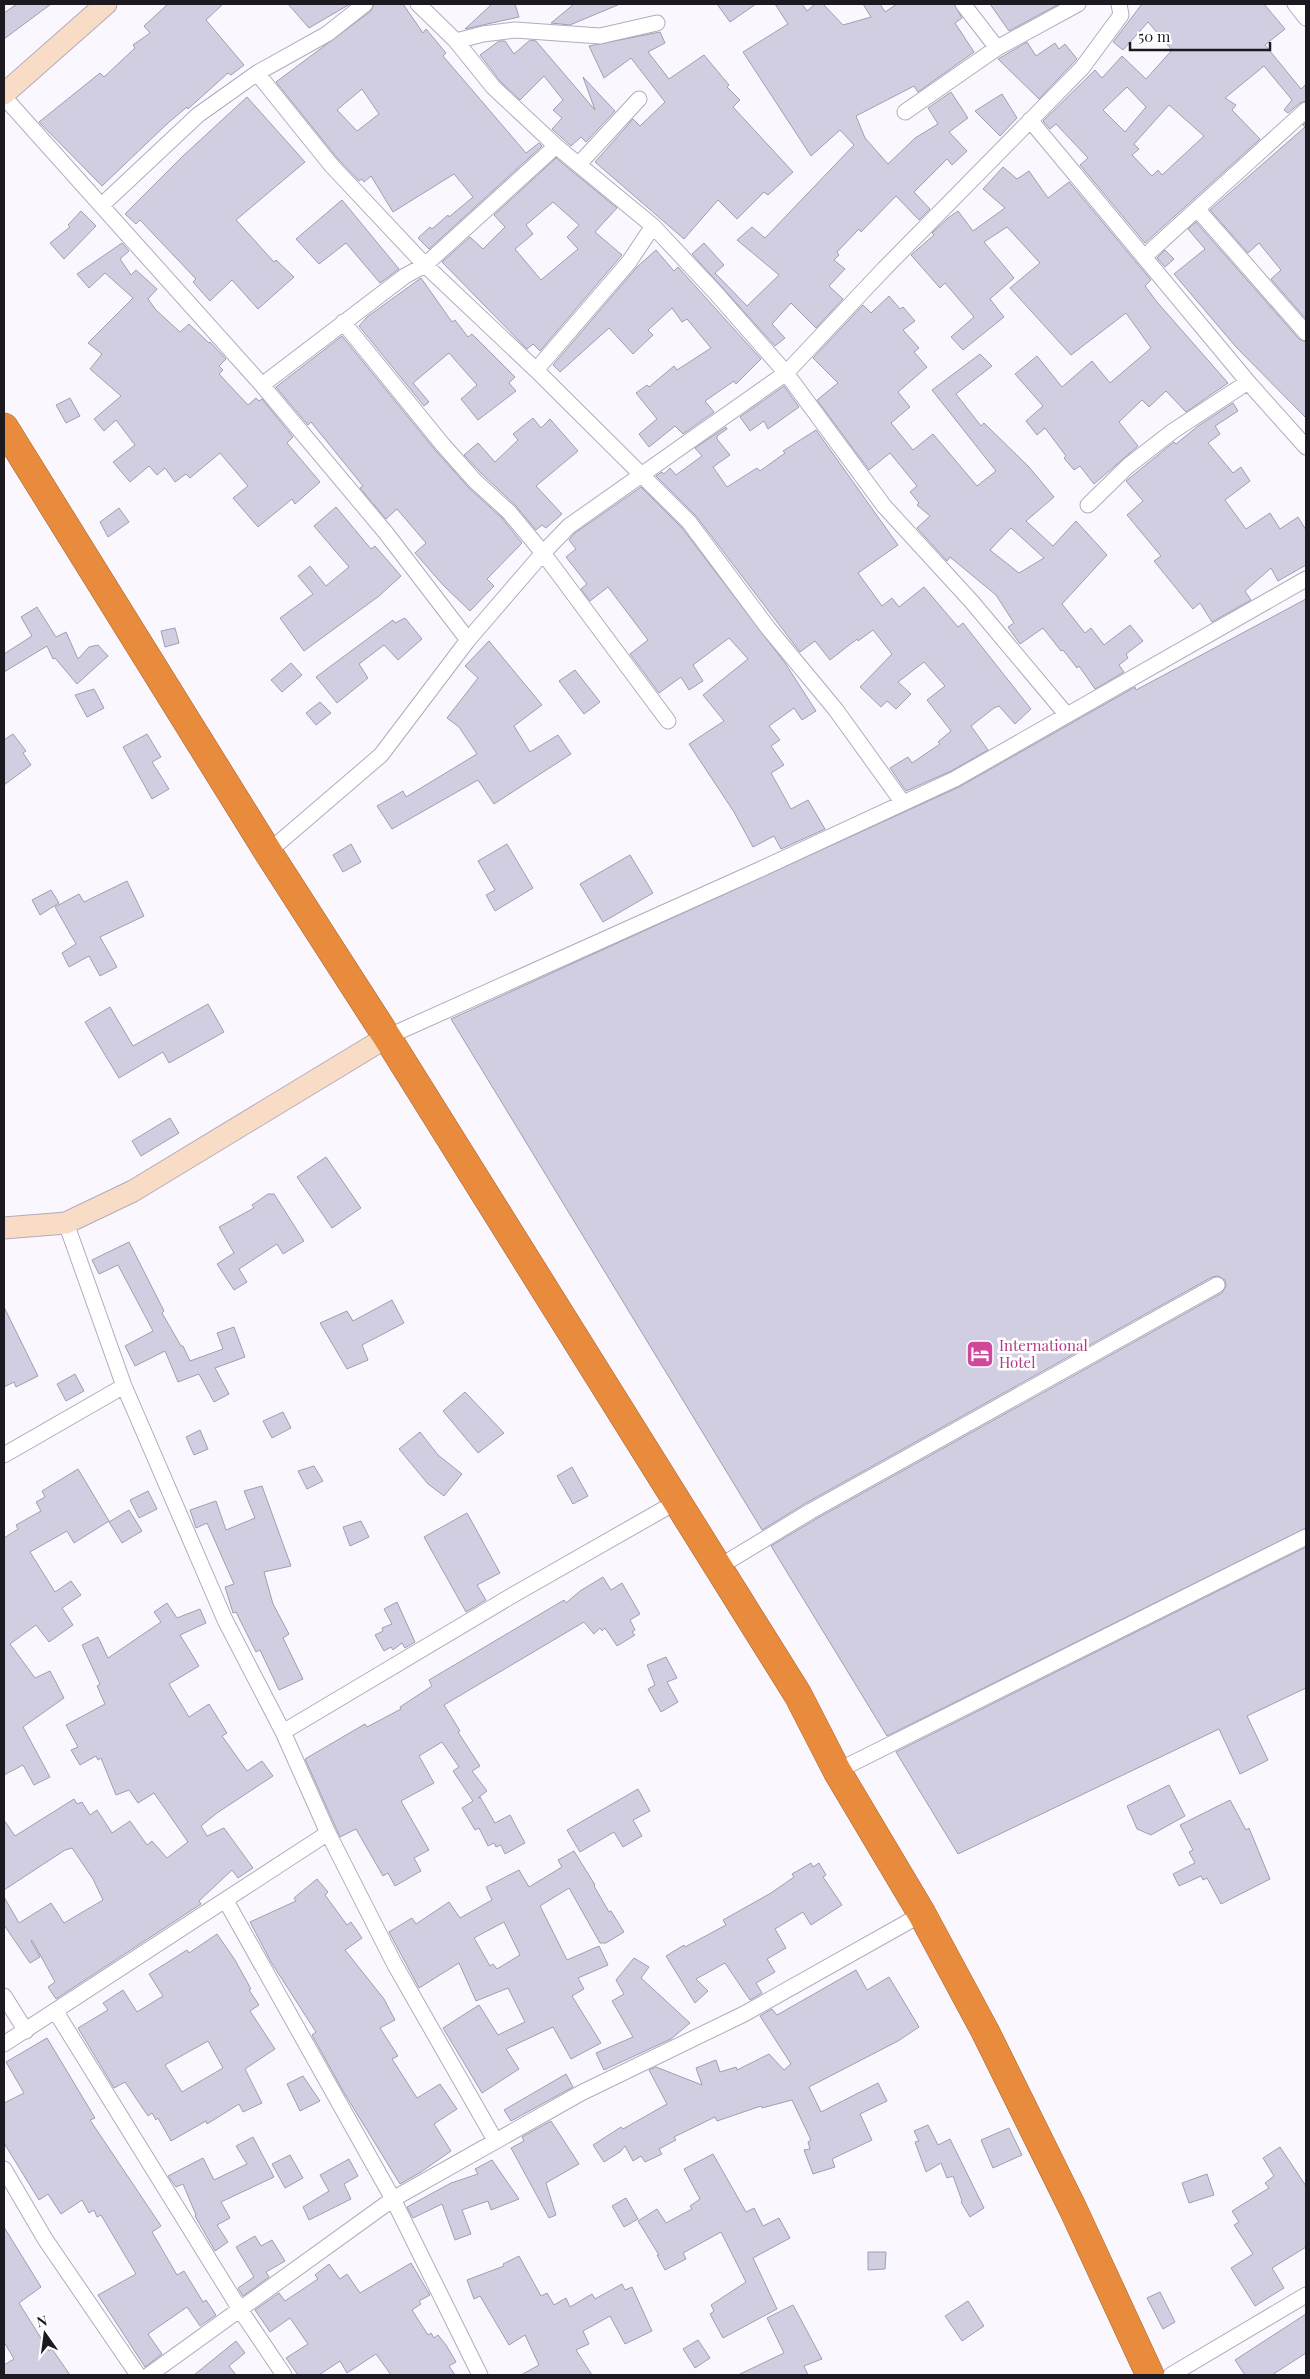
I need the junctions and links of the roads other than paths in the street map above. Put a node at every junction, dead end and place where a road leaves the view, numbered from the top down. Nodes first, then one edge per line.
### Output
1 (106, 4) edge
2 (365, 4) edge
3 (418, 4) edge
4 (963, 4) edge
5 (1078, 4) edge
6 (1119, 4) edge
7 (1295, 4) edge
8 (1306, 18) edge
9 (657, 23) dead end
10 (456, 41) junction
11 (996, 48) junction
12 (257, 73) junction
13 (4, 95) edge
14 (639, 99) dead end
15 (1306, 110) edge
16 (905, 112) dead end
17 (1030, 120) junction
18 (556, 146) junction
19 (578, 164) junction
20 (102, 205) junction
21 (1198, 210) junction
22 (653, 226) junction
23 (1144, 257) junction
24 (425, 265) junction
25 (343, 322) junction
26 (1306, 334) edge
27 (536, 370) junction
28 (786, 373) junction
29 (1248, 382) junction
30 (262, 385) junction
31 (4, 427) edge
32 (1306, 447) edge
33 (643, 475) junction
34 (1088, 505) dead end
35 (543, 553) junction
36 (1306, 579) edge
37 (468, 640) junction
38 (1066, 714) junction
39 (668, 721) dead end
40 (903, 803) junction
41 (268, 852) junction
42 (387, 1037) junction
43 (66, 1223) junction
44 (4, 1228) edge
45 (1217, 1285) dead end
46 (124, 1386) junction
47 (4, 1455) edge
48 (678, 1501) junction
49 (1306, 1537) edge
50 (717, 1568) junction
51 (284, 1732) junction
52 (837, 1771) junction
53 (328, 1833) junction
54 (226, 1901) junction
55 (922, 1914) junction
56 (4, 1996) edge
57 (56, 2012) junction
58 (26, 2031) junction
59 (4, 2044) edge
60 (495, 2140) junction
61 (4, 2169) edge
62 (393, 2199) junction
63 (1306, 2295) edge
64 (241, 2310) junction
65 (138, 2375) edge
66 (149, 2375) edge
67 (284, 2375) edge
68 (480, 2375) edge
69 (1150, 2375) edge
70 (1171, 2375) edge

1 - 13 street
2 - 12 street
3 - 10 street
4 - 11 street
5 - 11 street
6 - 17 street
7 - 8 street
9 - 10 street
10 - 18 street
11 - 16 street
12 - 20 street
12 - 24 street
13 - 20 street
14 - 19 street
15 - 21 street
17 - 23 street
17 - 28 street
18 - 19 street
18 - 24 street
19 - 22 street
20 - 30 street
21 - 23 street
21 - 26 street
22 - 27 street
22 - 28 street
23 - 29 street
24 - 25 street
24 - 27 street
25 - 30 street
25 - 35 street
27 - 33 street
28 - 33 street
28 - 38 street
29 - 32 street
29 - 34 street
30 - 37 street
31 - 41 highway
33 - 35 street
33 - 40 street
35 - 37 street
35 - 39 street
36 - 38 street
37 - 41 street
38 - 40 street
40 - 42 street
41 - 42 highway
42 - 43 street
42 - 48 highway
43 - 44 street
43 - 46 street
45 - 50 street
46 - 47 street
46 - 51 street
48 - 50 highway
48 - 51 street
49 - 52 street
50 - 52 highway
51 - 53 street
52 - 55 highway
53 - 54 street
53 - 60 street
54 - 57 street
54 - 62 street
55 - 60 street
55 - 69 highway
56 - 58 street
57 - 58 street
57 - 64 street
58 - 59 street
60 - 62 street
61 - 65 street
62 - 64 street
62 - 68 street
63 - 70 street
64 - 66 street
64 - 67 street

